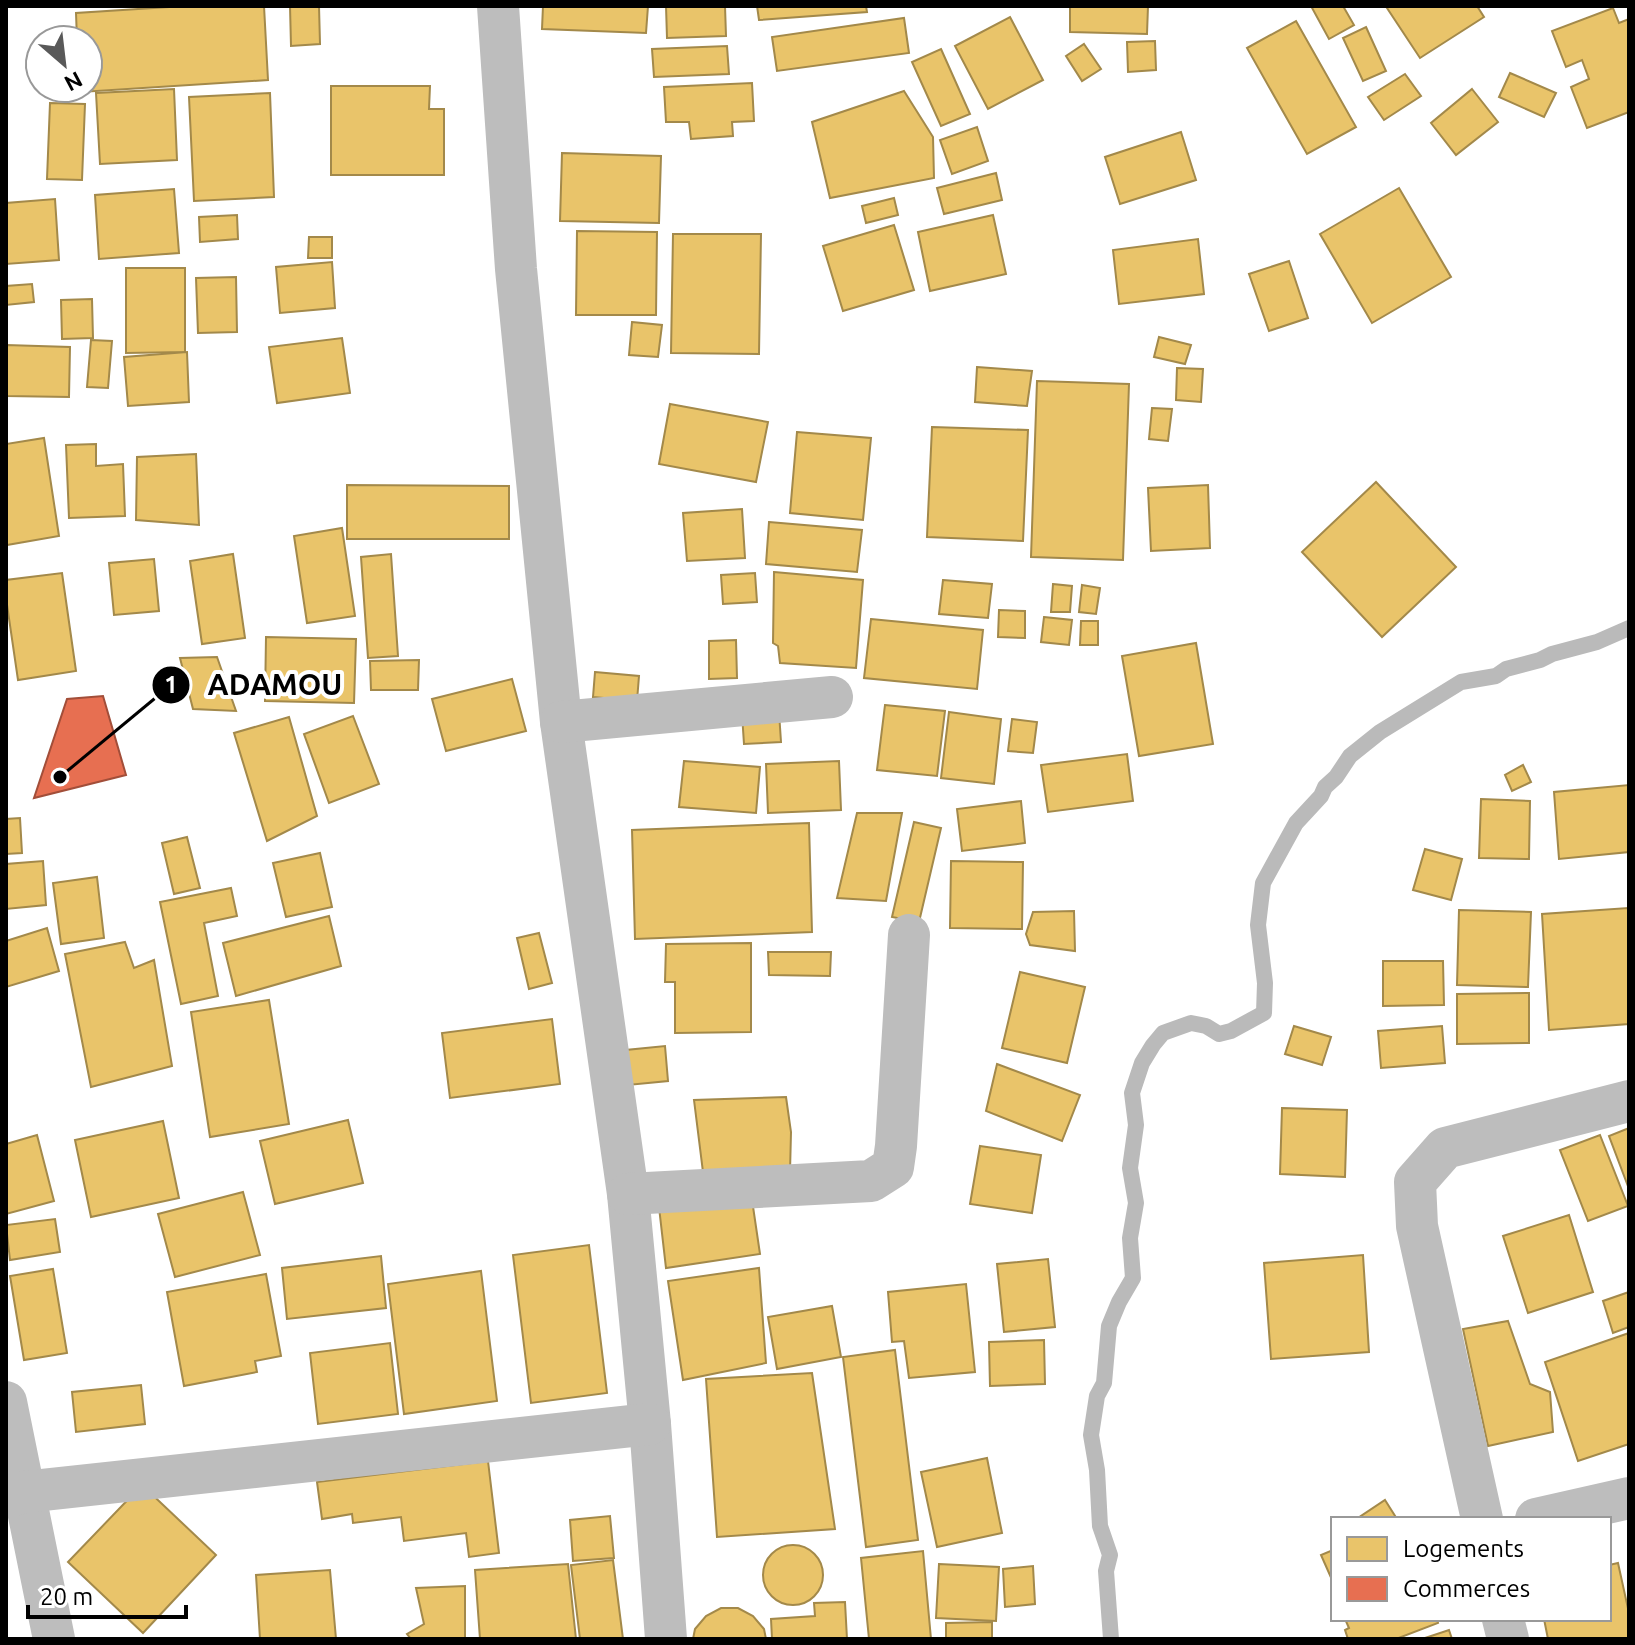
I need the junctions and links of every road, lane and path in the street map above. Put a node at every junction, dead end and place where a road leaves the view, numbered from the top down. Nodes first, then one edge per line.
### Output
1 (498, 6) edge
2 (832, 697) dead end
3 (561, 722) junction
4 (909, 935) dead end
5 (1629, 1101) edge
6 (628, 1194) junction
7 (6, 1402) edge
8 (650, 1424) junction
9 (15, 1494) edge
10 (1629, 1498) edge
11 (1482, 1517) edge
12 (1545, 1517) edge
13 (54, 1639) edge
14 (666, 1639) edge

1 - 3 street
2 - 3 street
3 - 6 street
4 - 6 street
5 - 11 street
6 - 8 street
7 - 9 street
8 - 9 street
8 - 14 street
9 - 13 street
10 - 12 street

